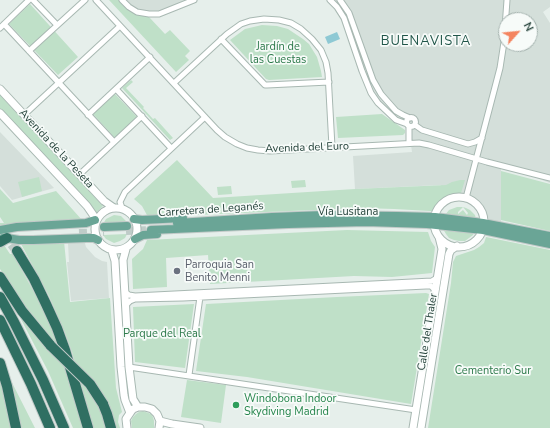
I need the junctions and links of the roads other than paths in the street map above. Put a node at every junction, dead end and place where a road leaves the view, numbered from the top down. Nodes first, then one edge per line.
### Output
1 (29, 0) edge
2 (33, 0) edge
3 (85, 0) edge
4 (96, 0) edge
5 (122, 0) edge
6 (194, 0) edge
7 (330, 0) edge
8 (340, 0) edge
9 (507, 0) edge
10 (57, 25) junction
11 (2, 26) edge
12 (120, 26) junction
13 (221, 39) junction
14 (30, 51) junction
15 (150, 57) junction
16 (328, 82) junction
17 (59, 83) junction
18 (174, 83) junction
19 (0, 89) edge
20 (116, 89) junction
21 (0, 113) edge
22 (24, 115) junction
23 (88, 115) junction
24 (142, 116) junction
25 (205, 117) junction
26 (410, 118) junction
27 (411, 125) junction
28 (482, 138) junction
29 (114, 142) junction
30 (409, 143) junction
31 (332, 147) junction
32 (171, 148) junction
33 (477, 158) junction
34 (79, 175) junction
35 (550, 178) edge
36 (466, 198) junction
37 (114, 208) junction
38 (122, 208) junction
39 (272, 217) junction
40 (134, 219) junction
41 (96, 220) junction
42 (434, 221) junction
43 (262, 225) junction
44 (483, 227) junction
45 (127, 228) tunnel mouth
46 (104, 229) tunnel mouth
47 (79, 231) tunnel mouth
48 (1, 236) edge
49 (550, 236) edge
50 (439, 237) junction
51 (135, 239) junction
52 (98, 240) junction
53 (550, 244) edge
54 (457, 246) junction
55 (126, 249) junction
56 (17, 251) tunnel mouth
57 (112, 251) junction
58 (1, 278) edge
59 (437, 278) junction
60 (435, 290) junction
61 (125, 292) junction
62 (0, 297) edge
63 (200, 298) junction
64 (126, 306) junction
65 (0, 320) edge
66 (0, 363) edge
67 (129, 367) junction
68 (189, 375) junction
69 (138, 407) junction
70 (416, 410) junction
71 (130, 413) junction
72 (159, 424) edge
73 (16, 428) edge
74 (50, 428) edge
75 (64, 428) edge
76 (88, 428) edge
77 (111, 428) edge
78 (127, 428) edge
79 (200, 428) edge
80 (413, 428) edge
81 (421, 428) edge

1 - 11 street
2 - 10 street
3 - 10 street
4 - 12 street, Avenida del Euro
5 - 6 street
7 - 27 street
8 - 26 street
9 - 28 street
10 - 14 street
11 - 14 street
12 - 15 street, Avenida del Euro
12 - 17 street
13 - 16 street
13 - 16 street
13 - 18 street
14 - 17 street
15 - 18 street, Avenida del Euro
15 - 20 street
16 - 31 street
17 - 22 street
17 - 23 street
18 - 25 street, Avenida del Euro
19 - 22 street, Avenida de la Peseta
20 - 23 street
20 - 24 street
21 - 41 street, Avenida de la Peseta
22 - 34 street, Avenida de la Peseta
23 - 29 street
24 - 29 street
24 - 32 street
25 - 31 street, Avenida del Euro
25 - 32 street
26 - 27 street
26 - 27 street
27 - 28 street
27 - 30 street
28 - 33 street
29 - 34 street
30 - 31 street, Avenida del Euro
30 - 33 street, Avenida del Euro
32 - 38 street
33 - 35 street, Avenida del Euro
33 - 36 street
34 - 37 street, Avenida de la Peseta
36 - 42 street
36 - 44 street
37 - 38 street
37 - 41 street
38 - 40 street
39 - 40 main road
39 - 42 main road, Vía Lusitana
39 - 43 main road, Carretera de Leganés
40 - 51 street
41 - 48 main road
41 - 52 street
42 - 43 main road, Vía Lusitana
42 - 44 main road
42 - 50 street, Calle del Thaler
43 - 51 main road
44 - 49 main road
44 - 53 main road
44 - 54 street
45 - 46 main road
47 - 48 main road
48 - 52 main road
50 - 54 street
50 - 59 street, Calle del Thaler
51 - 55 street
52 - 57 street
54 - 81 street, Calle del Thaler
55 - 57 street
55 - 61 street
56 - 76 highway
57 - 71 street
58 - 77 highway, bridge
59 - 60 street, Calle del Thaler
59 - 61 street
60 - 63 street
60 - 70 street, Calle del Thaler
61 - 64 street
62 - 75 highway
63 - 64 street
63 - 68 street
64 - 67 street
65 - 74 highway
66 - 73 highway
67 - 68 street
67 - 69 street
68 - 70 street
69 - 71 street
69 - 72 street
70 - 80 street, Calle del Thaler
71 - 78 street
72 - 79 street

